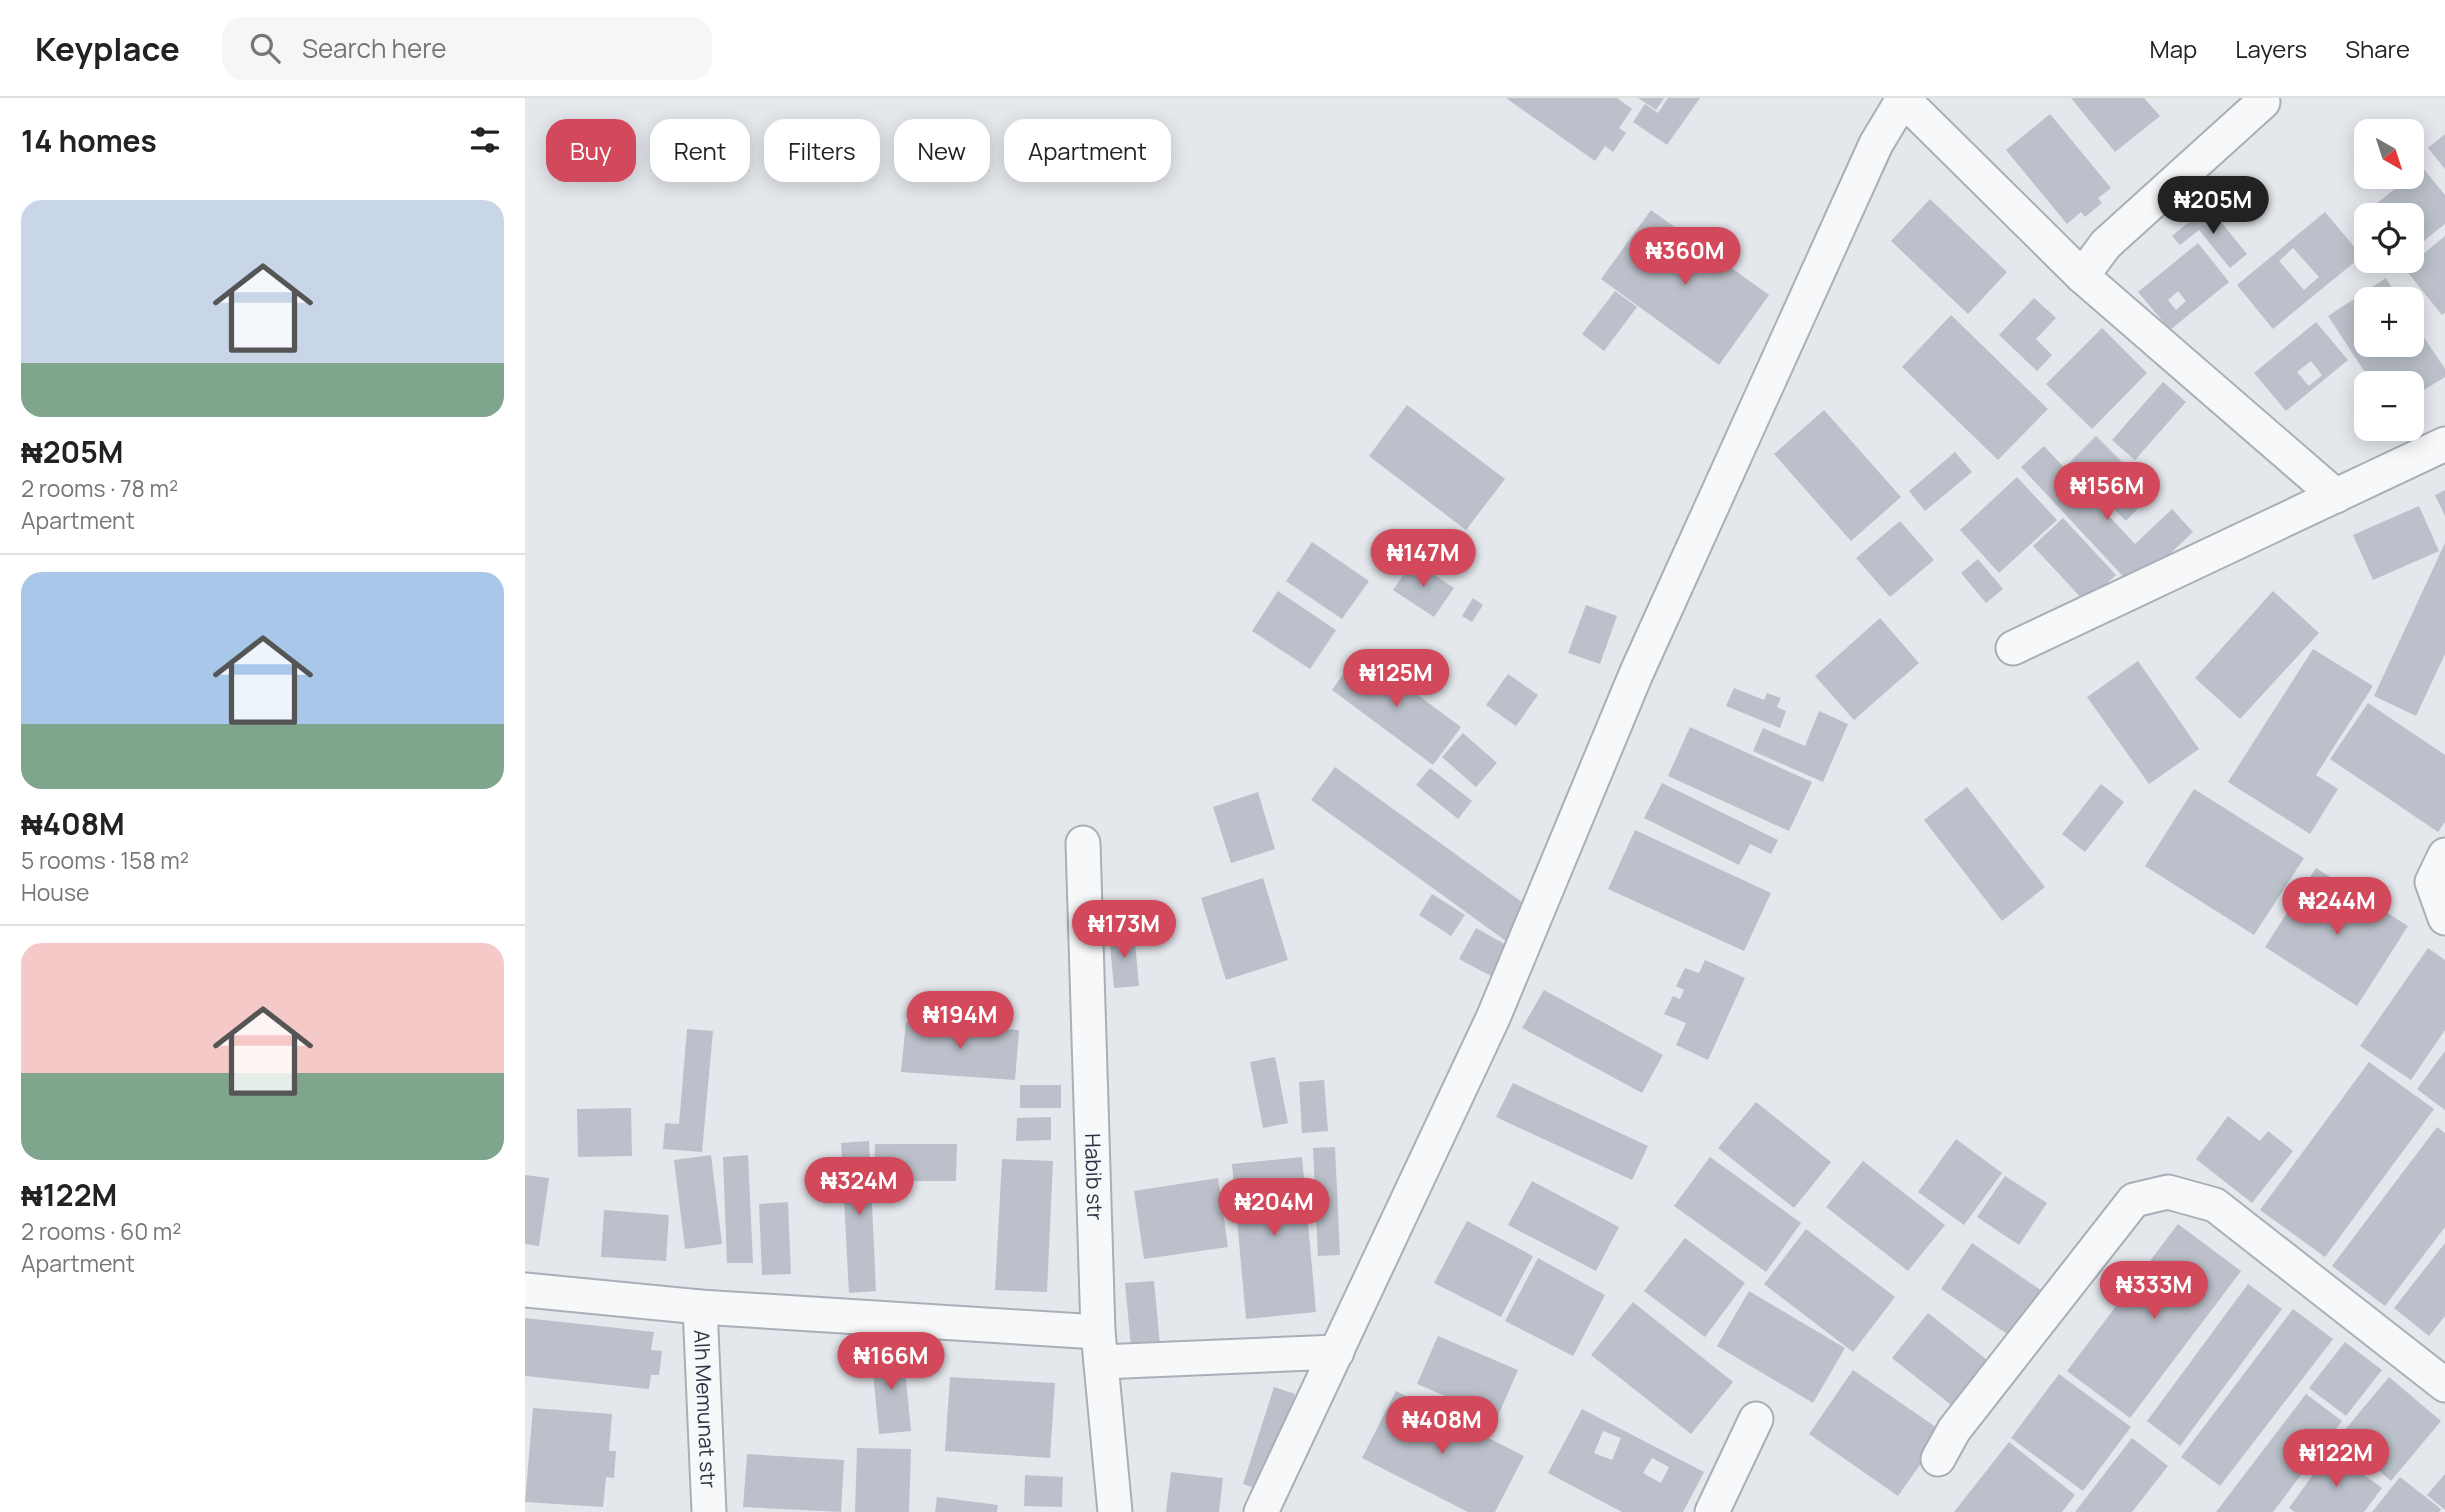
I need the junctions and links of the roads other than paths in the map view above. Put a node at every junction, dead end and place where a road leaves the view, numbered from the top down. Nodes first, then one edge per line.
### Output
1 (1902, 99) edge
2 (2263, 102) dead end
3 (2082, 276) junction
4 (2445, 444) edge
5 (2336, 496) junction
6 (2013, 648) dead end
7 (1083, 843) dead end
8 (2445, 855) edge
9 (2445, 918) edge
10 (525, 1290) edge
11 (700, 1307) junction
12 (1100, 1347) junction
13 (1338, 1352) junction
14 (2445, 1385) edge
15 (1756, 1419) dead end
16 (1938, 1459) dead end
17 (709, 1512) edge
18 (1115, 1512) edge
19 (1261, 1512) edge
20 (1712, 1512) edge

1 - 3 street
1 - 13 street
2 - 3 street
3 - 5 street
4 - 5 street
5 - 6 street
7 - 12 street, Habib str
8 - 9 street
10 - 11 street
11 - 12 street
11 - 17 street, Alh Memunat str
12 - 13 street
12 - 18 street, Habib str
13 - 19 street
14 - 16 street
15 - 20 street

